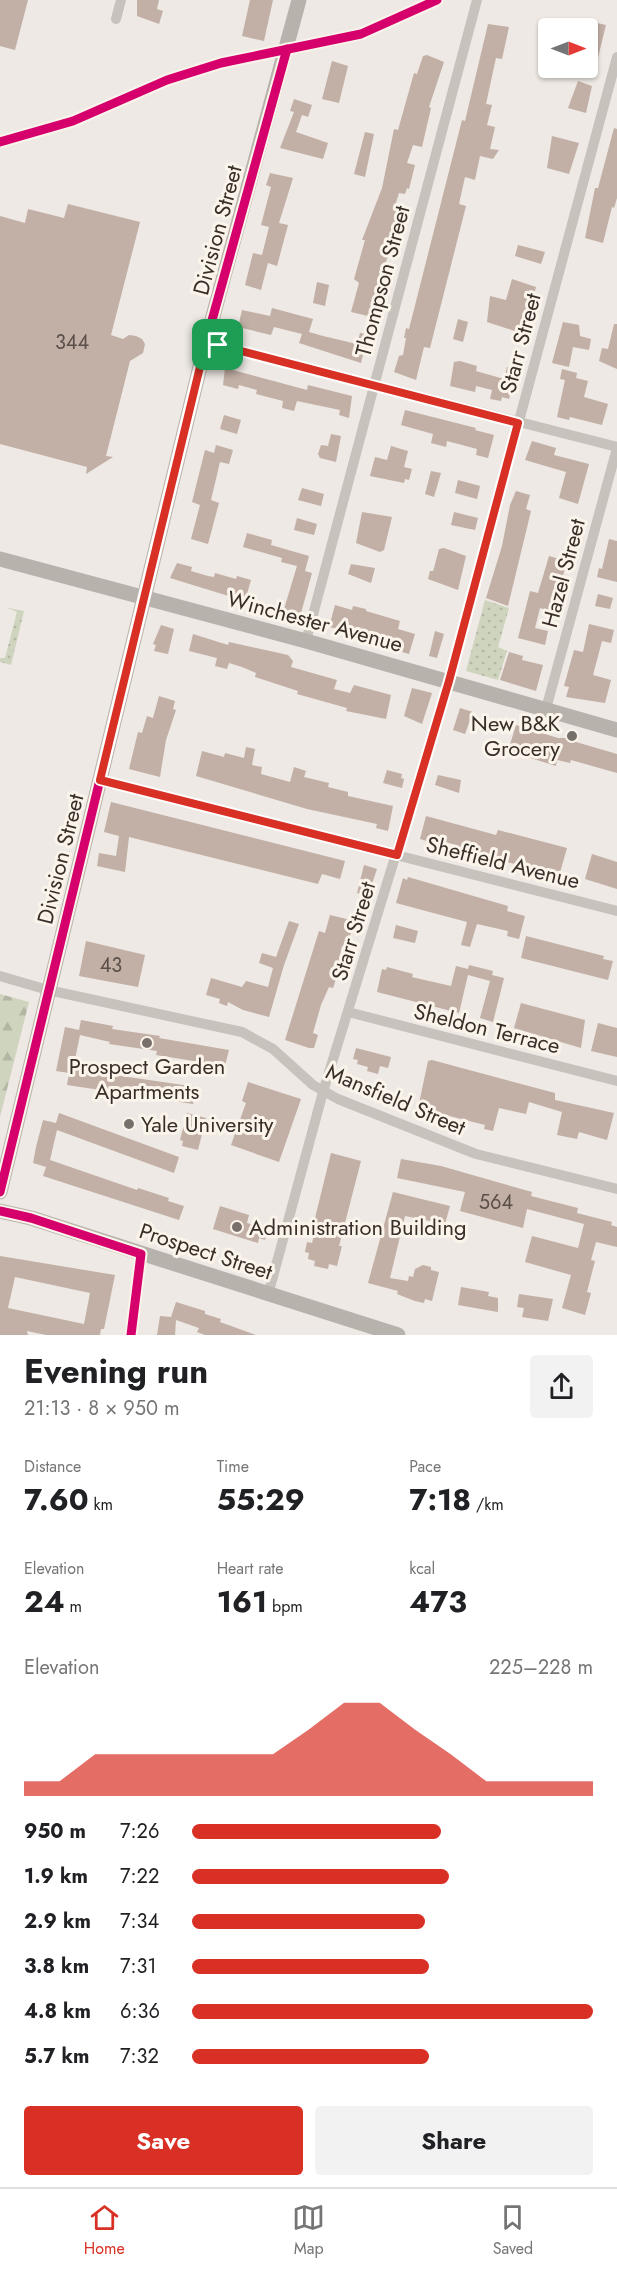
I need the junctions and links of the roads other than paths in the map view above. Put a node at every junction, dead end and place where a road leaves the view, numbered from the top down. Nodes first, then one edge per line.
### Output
1 (121, 0) edge
2 (299, 0) edge
3 (477, 0) edge
4 (116, 19) dead end
5 (617, 57) edge
6 (206, 342) junction
7 (375, 385) junction
8 (518, 423) junction
9 (617, 448) edge
10 (0, 560) edge
11 (144, 597) junction
12 (306, 641) junction
13 (449, 681) junction
14 (546, 709) junction
15 (617, 729) edge
16 (100, 780) junction
17 (397, 855) junction
18 (617, 911) edge
19 (0, 976) edge
20 (48, 990) junction
21 (348, 1012) junction
22 (617, 1081) edge
23 (323, 1092) junction
24 (617, 1189) edge
25 (0, 1192) edge
26 (0, 1211) edge
27 (141, 1254) junction
28 (268, 1295) junction
29 (131, 1335) edge
30 (398, 1335) edge

1 - 4 street
2 - 6 main road, Division Street
3 - 7 street, Thompson Street
5 - 8 street, Starr Street
6 - 7 street
6 - 11 main road, Division Street
7 - 8 street
7 - 12 street, Thompson Street
8 - 9 street
8 - 13 street, Starr Street
9 - 14 street, Hazel Street
10 - 11 main road, Winchester Avenue
11 - 12 main road, Winchester Avenue
11 - 16 main road, Division Street
12 - 13 main road, Winchester Avenue
13 - 14 main road, Winchester Avenue
13 - 17 street, Starr Street
14 - 15 main road, Winchester Avenue
16 - 17 street, Sheffield Avenue
16 - 20 main road, Division Street
17 - 18 street, Sheffield Avenue
17 - 21 street, Starr Street
19 - 20 street, Mansfield Street
20 - 23 street, Mansfield Street
20 - 25 main road, Division Street
21 - 22 street, Sheldon Terrace
21 - 23 street, Starr Street
23 - 24 street, Mansfield Street
23 - 28 street, Starr Street
26 - 27 main road, Prospect Street
27 - 28 main road, Prospect Street
27 - 29 street
28 - 30 main road, Prospect Street

